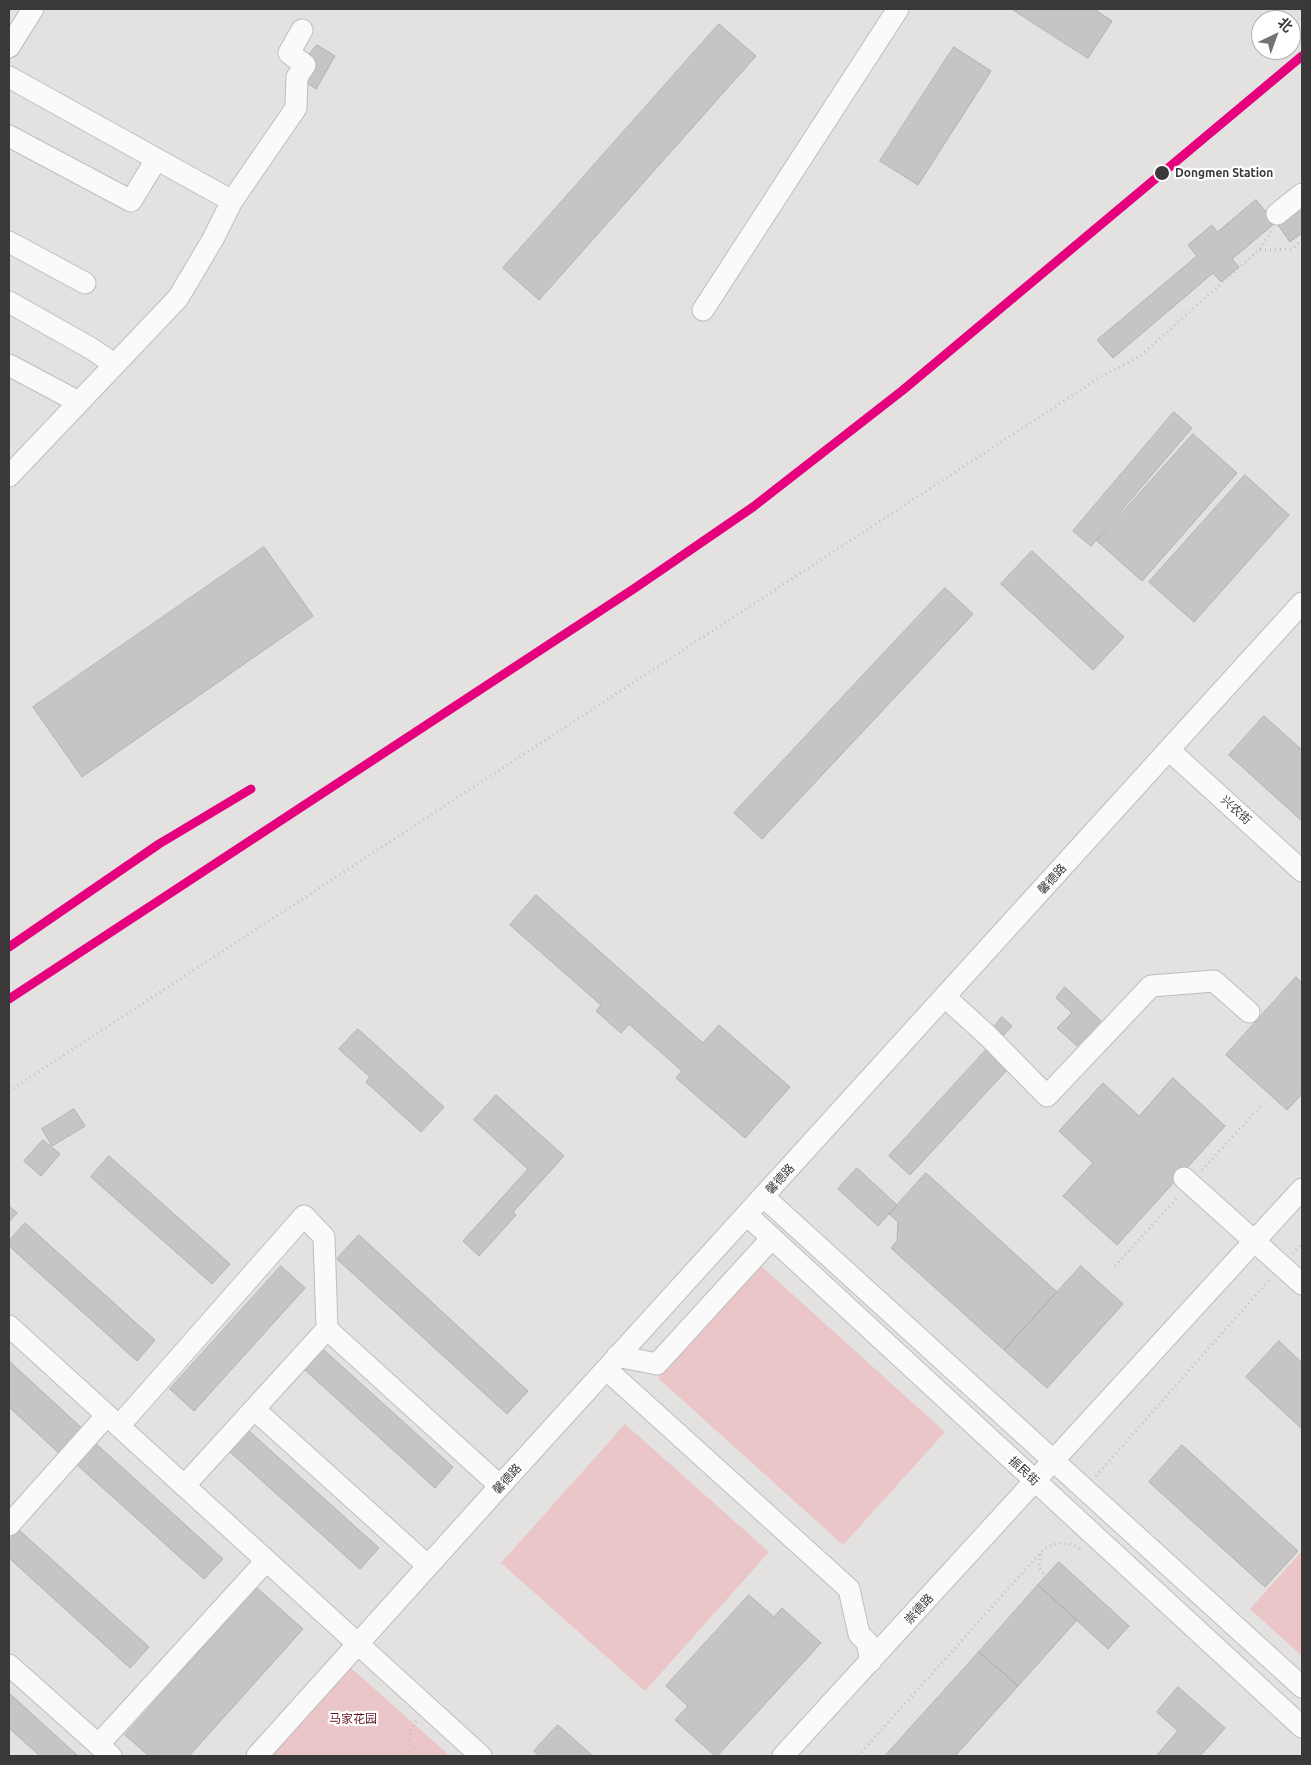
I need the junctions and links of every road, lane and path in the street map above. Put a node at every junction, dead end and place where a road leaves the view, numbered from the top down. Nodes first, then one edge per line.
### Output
1 (32, 9) edge
2 (898, 9) edge
3 (302, 30) dead end
4 (12, 35) edge
5 (9, 77) edge
6 (9, 136) edge
7 (156, 160) junction
8 (1302, 194) edge
9 (232, 201) junction
10 (1277, 214) joint
11 (1302, 240) edge
12 (9, 242) edge
13 (1260, 250) junction
14 (86, 283) dead end
15 (9, 302) edge
16 (703, 310) dead end
17 (114, 364) junction
18 (9, 365) edge
19 (72, 398) dead end
20 (11, 471) edge
21 (1302, 603) edge
22 (1169, 750) junction
23 (1302, 871) edge
24 (945, 997) junction
25 (1249, 1012) dead end
26 (9, 1091) edge
27 (1184, 1178) dead end
28 (1302, 1188) edge
29 (764, 1197) junction
30 (746, 1215) junction
31 (772, 1238) junction
32 (1255, 1240) junction
33 (1282, 1266) junction
34 (1302, 1284) edge
35 (872, 1296) junction
36 (855, 1315) junction
37 (9, 1326) edge
38 (327, 1329) junction
39 (612, 1363) junction
40 (964, 1379) junction
41 (946, 1399) junction
42 (254, 1409) junction
43 (113, 1420) junction
44 (1053, 1461) junction
45 (1035, 1481) junction
46 (184, 1486) junction
47 (500, 1486) junction
48 (1084, 1489) junction
49 (9, 1525) edge
50 (1044, 1549) junction
51 (1085, 1554) dead end
52 (266, 1560) junction
53 (428, 1566) junction
54 (1172, 1569) junction
55 (1046, 1576) dead end
56 (1153, 1590) junction
57 (358, 1644) junction
58 (1257, 1646) junction
59 (871, 1661) junction
60 (9, 1665) edge
61 (1238, 1668) junction
62 (1302, 1687) edge
63 (426, 1706) junction
64 (1302, 1727) edge
65 (105, 1751) edge
66 (258, 1756) edge
67 (418, 1756) edge
68 (482, 1756) edge
69 (784, 1756) edge
70 (858, 1756) edge

1 - 4 street
2 - 16 street
3 - 9 street
5 - 7 street
6 - 7 street
7 - 9 street
8 - 10 street
9 - 17 street
10 - 13 path
11 - 13 path
12 - 14 street
13 - 26 path
15 - 17 street
17 - 20 street
18 - 19 street
21 - 22 street, 馨德路
22 - 23 street, 兴农街
22 - 24 street, 馨德路
24 - 25 street
24 - 29 street, 馨德路
27 - 32 street
28 - 32 street, 崇德路
29 - 30 street, 馨德路
29 - 35 street
30 - 31 street, 振民街
30 - 39 street, 馨德路
31 - 36 street, 振民街
31 - 39 street
32 - 33 street
32 - 44 street, 崇德路
33 - 34 street
33 - 48 path
35 - 36 street
35 - 40 street
36 - 41 street, 振民街
37 - 43 street
38 - 42 street
38 - 43 street
38 - 47 street
39 - 47 street, 馨德路
39 - 59 street
40 - 41 street
40 - 44 street
41 - 45 street, 振民街
42 - 46 street
42 - 53 street
43 - 46 street
43 - 49 street
44 - 45 street, 崇德路
44 - 48 street
45 - 56 street, 振民街
45 - 59 street, 崇德路
46 - 52 street
47 - 53 street, 馨德路
48 - 54 street
50 - 51 path
50 - 55 path
50 - 70 path
52 - 57 street
52 - 65 street
53 - 57 street, 馨德路
54 - 56 street
54 - 58 street
56 - 61 street, 振民街
57 - 63 street
57 - 66 street, 馨德路
58 - 61 street
58 - 62 street
59 - 69 street, 崇德路
60 - 65 street
61 - 64 street, 振民街
63 - 67 path
63 - 68 street

